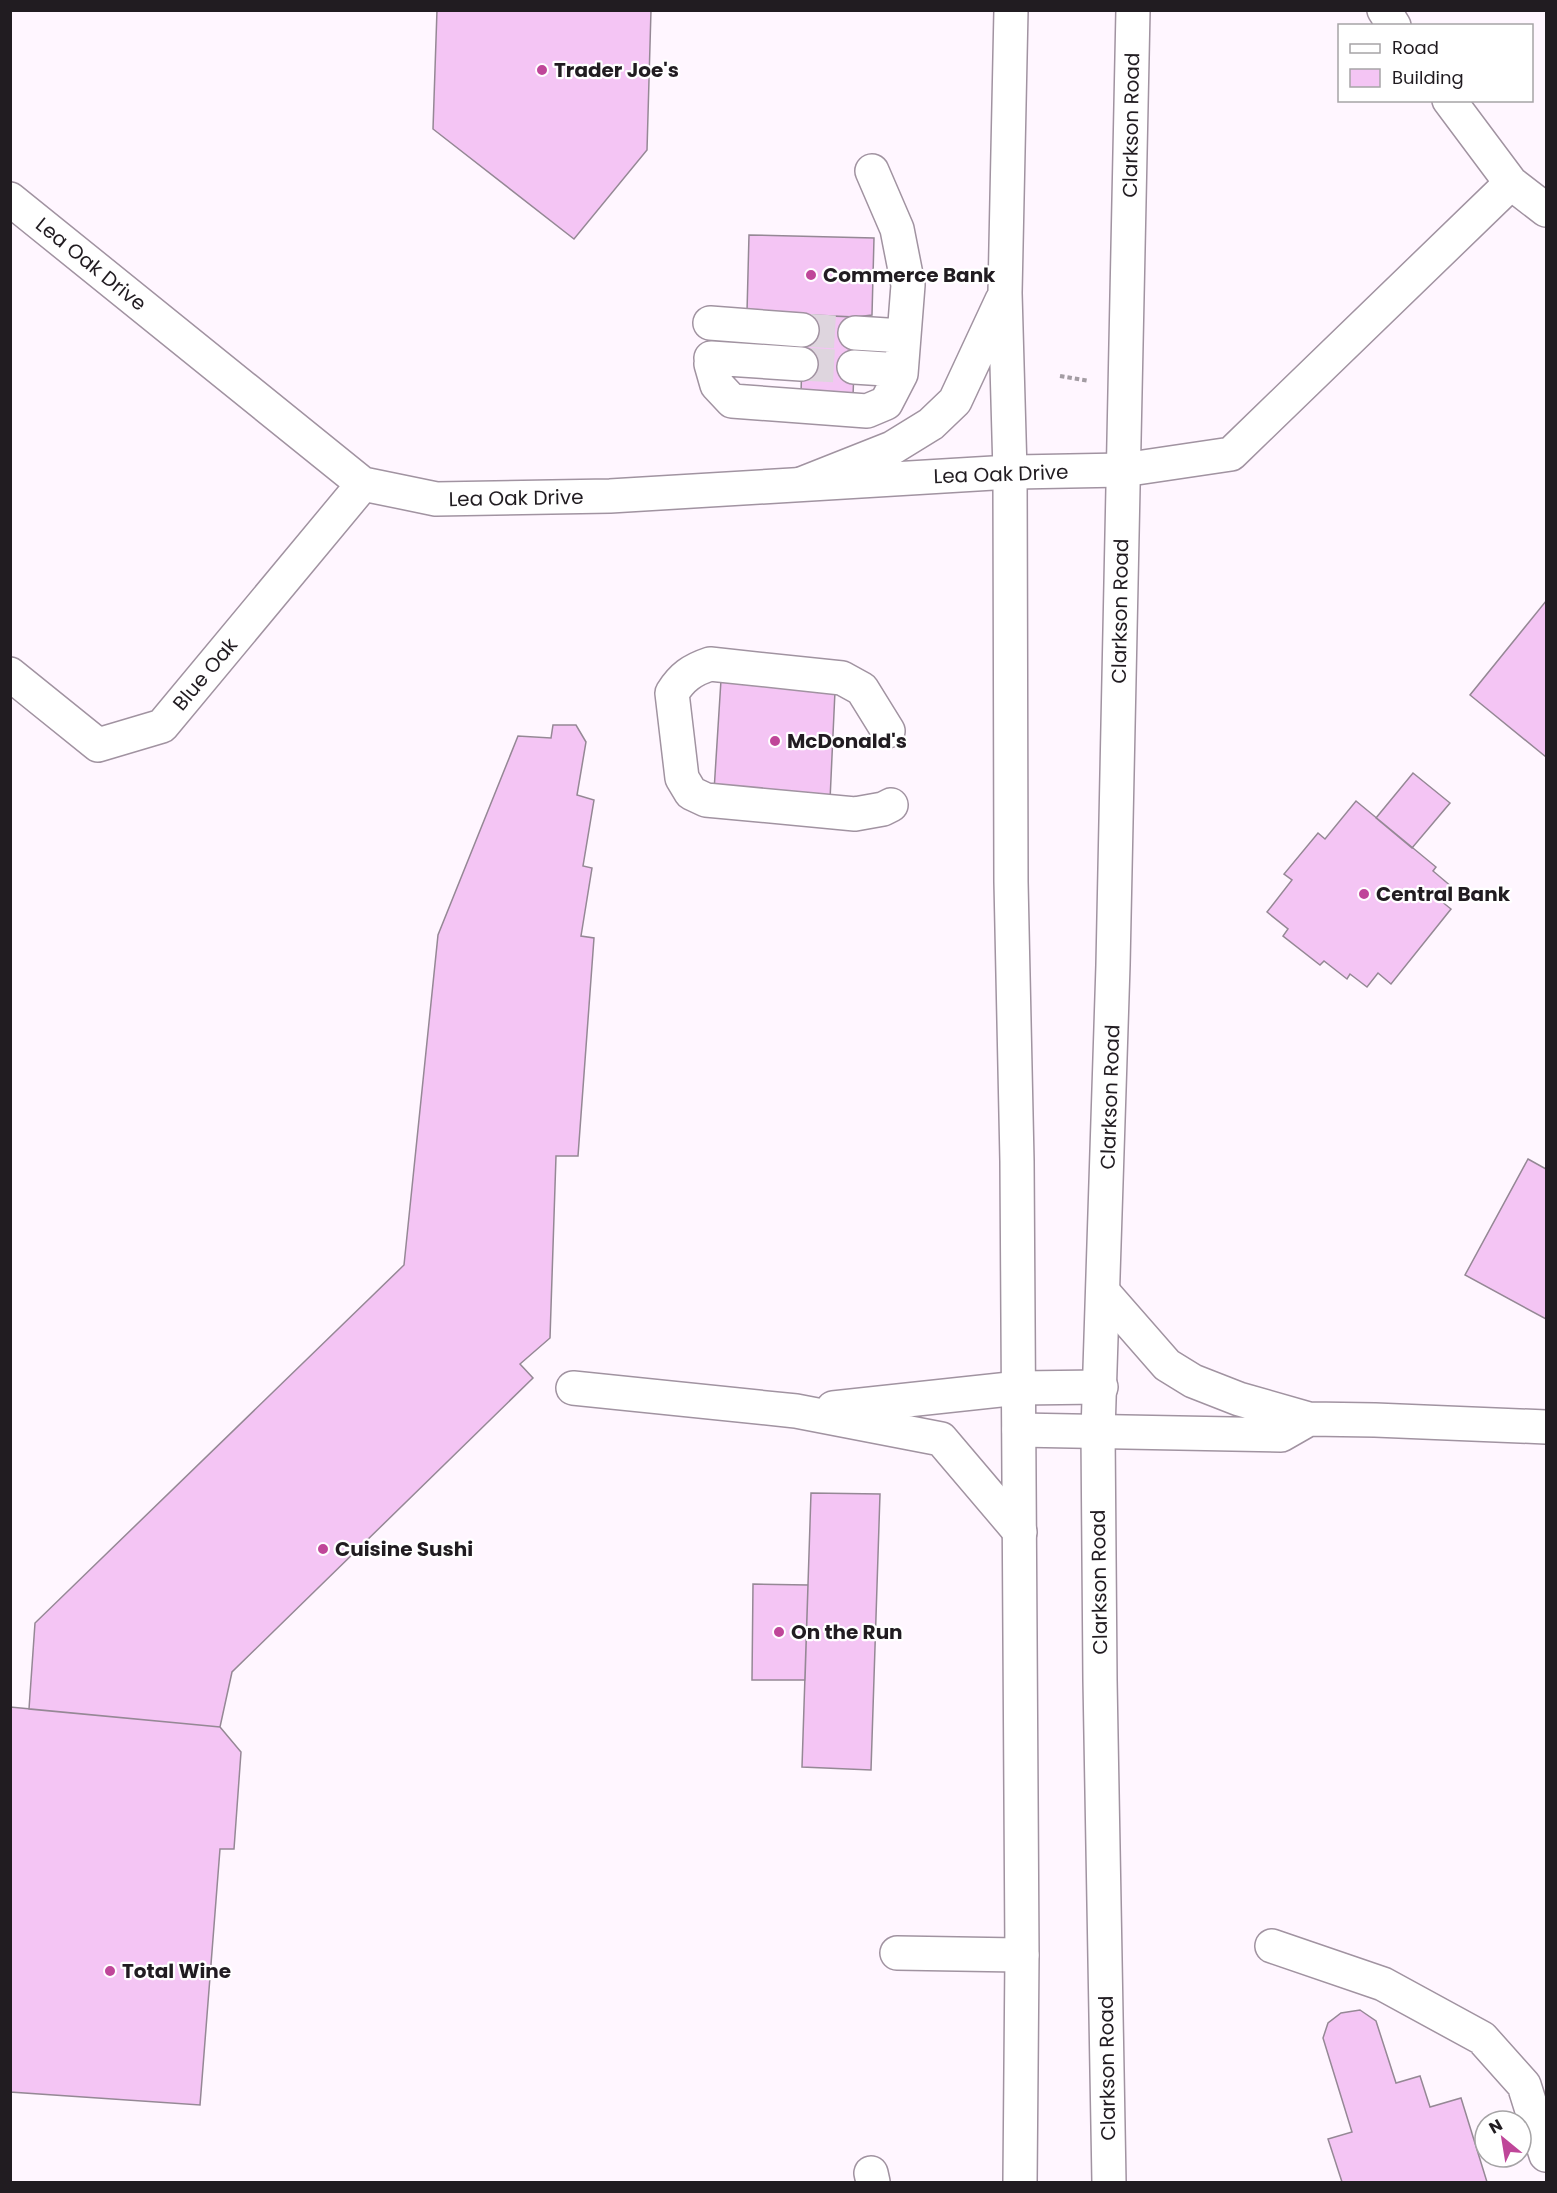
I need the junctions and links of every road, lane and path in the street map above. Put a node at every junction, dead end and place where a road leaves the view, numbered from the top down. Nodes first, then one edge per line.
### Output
1 (1011, 10) edge
2 (1133, 10) edge
3 (1384, 10) edge
4 (1393, 24) edge
5 (1450, 102) edge
6 (872, 171) dead end
7 (1511, 183) junction
8 (10, 199) edge
9 (1546, 210) edge
10 (1005, 293) junction
11 (710, 323) dead end
12 (802, 330) tunnel mouth
13 (855, 333) tunnel mouth
14 (903, 336) junction
15 (801, 364) tunnel mouth
16 (854, 367) tunnel mouth
17 (901, 370) junction
18 (1060, 375) dead end
19 (1098, 382) dead end
20 (1123, 470) junction
21 (1010, 472) junction
22 (363, 484) junction
23 (801, 484) junction
24 (10, 674) edge
25 (888, 731) dead end
26 (891, 805) dead end
27 (1104, 1293) junction
28 (1101, 1387) junction
29 (573, 1388) dead end
30 (1019, 1388) junction
31 (796, 1411) junction
32 (1309, 1419) junction
33 (1546, 1427) edge
34 (1019, 1430) junction
35 (1098, 1431) junction
36 (1020, 1532) junction
37 (1272, 1946) dead end
38 (897, 1953) dead end
39 (1022, 1955) junction
40 (1546, 2155) edge
41 (1020, 2182) edge
42 (1109, 2182) edge

1 - 10 main road
2 - 20 main road, Clarkson Road
3 - 4 main road
5 - 7 main road
6 - 14 main road
7 - 9 main road
7 - 20 main road, Lea Oak Drive
8 - 22 main road, Lea Oak Drive
10 - 21 main road
10 - 23 main road
11 - 12 main road
13 - 14 main road
14 - 17 main road
15 - 17 main road
16 - 17 main road
18 - 19 path
20 - 21 main road, Lea Oak Drive
20 - 27 main road, Clarkson Road
21 - 23 main road, Lea Oak Drive
21 - 30 main road
22 - 23 main road, Lea Oak Drive
22 - 24 main road, Blue Oak
25 - 26 main road
27 - 28 main road, Clarkson Road
27 - 32 main road
28 - 30 main road
28 - 35 main road, Clarkson Road
29 - 31 main road
30 - 31 main road
30 - 34 main road
31 - 36 main road
32 - 33 main road
32 - 35 main road
34 - 35 main road
34 - 36 main road
35 - 42 main road, Clarkson Road
36 - 39 main road
37 - 40 main road
38 - 39 main road
39 - 41 main road

